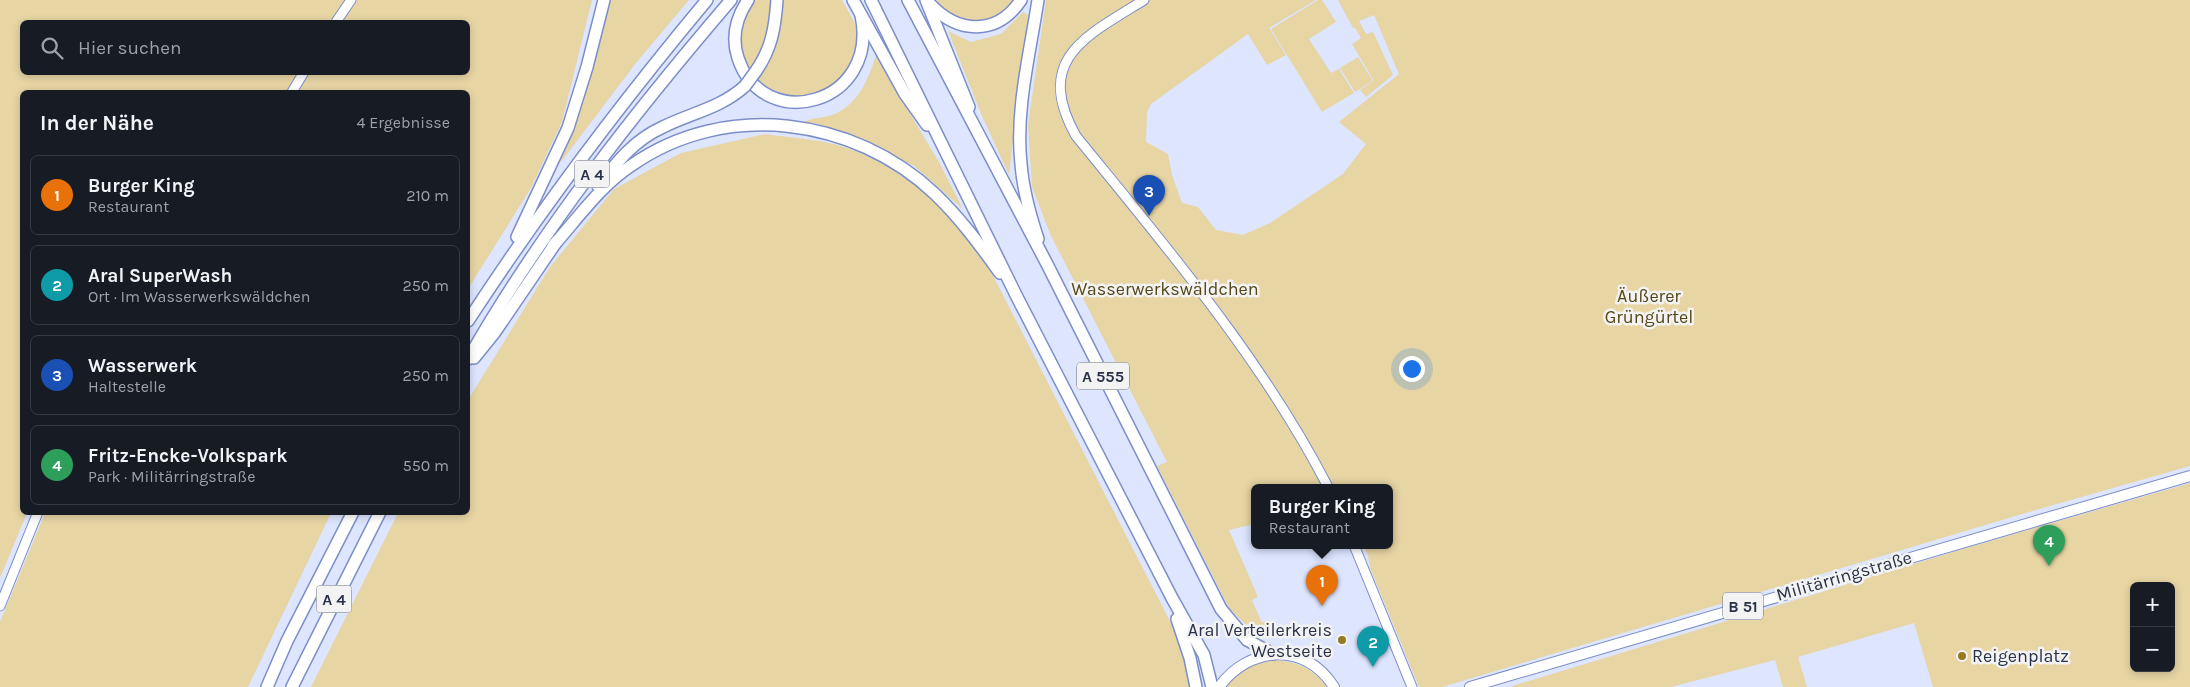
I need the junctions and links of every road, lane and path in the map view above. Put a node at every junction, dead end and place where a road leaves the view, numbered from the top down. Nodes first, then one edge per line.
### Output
1 (351, 0) edge
2 (604, 0) edge
3 (707, 0) edge
4 (732, 0) edge
5 (748, 0) edge
6 (777, 0) edge
7 (853, 0) edge
8 (871, 0) edge
9 (908, 0) edge
10 (926, 0) edge
11 (1021, 0) edge
12 (1038, 0) edge
13 (1144, 0) edge
14 (861, 15) junction
15 (337, 20) edge
16 (302, 75) edge
17 (293, 90) edge
18 (939, 140) junction
19 (983, 144) junction
20 (553, 246) junction
21 (1047, 264) junction
22 (504, 265) junction
23 (1016, 295) junction
24 (470, 318) edge
25 (470, 356) edge
26 (470, 363) edge
27 (2190, 476) edge
28 (1326, 484) edge
29 (37, 515) edge
30 (351, 515) edge
31 (378, 515) edge
32 (1356, 549) edge
33 (1172, 598) junction
34 (0, 606) edge
35 (1273, 654) junction
36 (266, 687) edge
37 (292, 687) edge
38 (1196, 687) edge
39 (1212, 687) edge
40 (1219, 687) edge
41 (1334, 687) edge
42 (1412, 687) edge
43 (1470, 687) edge

1 - 15 street
2 - 22 highway
3 - 22 highway, A 4
4 - 25 highway, A 4
5 - 14 highway
6 - 20 highway, bridge
7 - 14 highway
8 - 18 highway, A 555
9 - 19 highway, A 555
10 - 11 highway
10 - 19 highway
12 - 21 highway
13 - 28 street
14 - 18 highway
16 - 17 street
18 - 23 highway, A 555
19 - 21 highway, A 555
20 - 23 highway
20 - 26 highway
21 - 35 highway, A 555
22 - 24 highway, A 4
23 - 33 highway, A 555
27 - 43 main road, Militärringstraße / B 51
29 - 34 street
30 - 36 highway, A 4
31 - 37 highway, A 4
32 - 42 street
33 - 38 highway
33 - 39 highway
35 - 40 main road
35 - 41 main road

